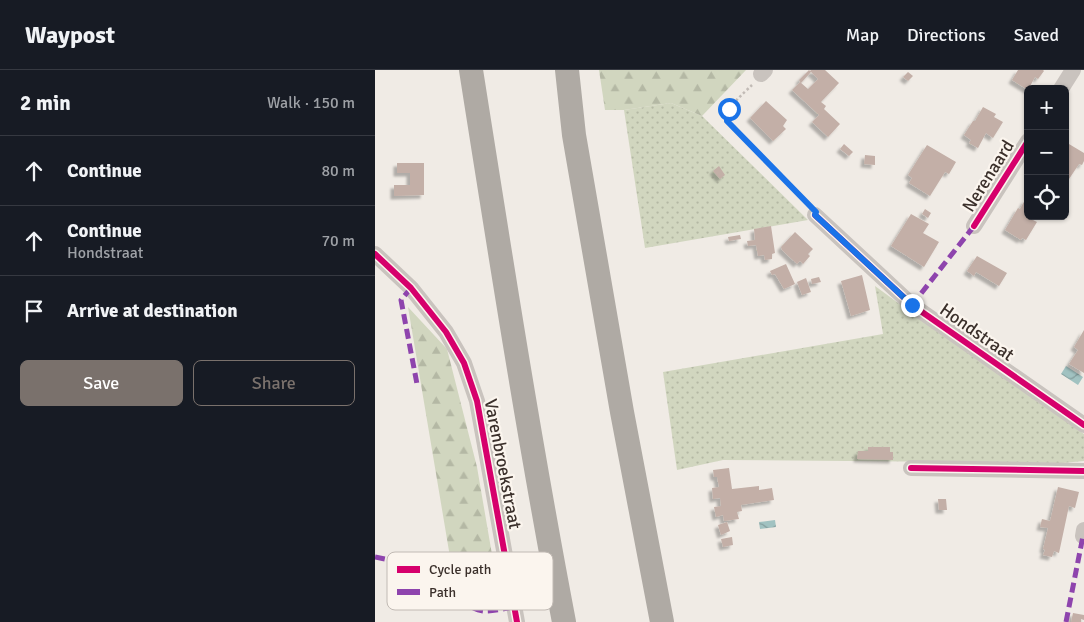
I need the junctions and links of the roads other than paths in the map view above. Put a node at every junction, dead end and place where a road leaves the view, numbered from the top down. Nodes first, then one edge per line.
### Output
1 (471, 70) edge
2 (567, 70) edge
3 (1073, 70) edge
4 (1064, 85) edge
5 (1024, 148) edge
6 (815, 215) road end
7 (974, 226) dead end
8 (375, 254) edge
9 (1084, 425) edge
10 (911, 468) dead end
11 (1084, 471) edge
12 (504, 552) edge
13 (551, 552) edge
14 (553, 565) edge
15 (564, 622) edge
16 (662, 622) edge

1 - 13 highway
2 - 16 highway
3 - 4 street
5 - 7 street, Nerenaard
6 - 9 street, Hondstraat
8 - 12 street, Varenbroekstraat
10 - 11 street
14 - 15 highway

